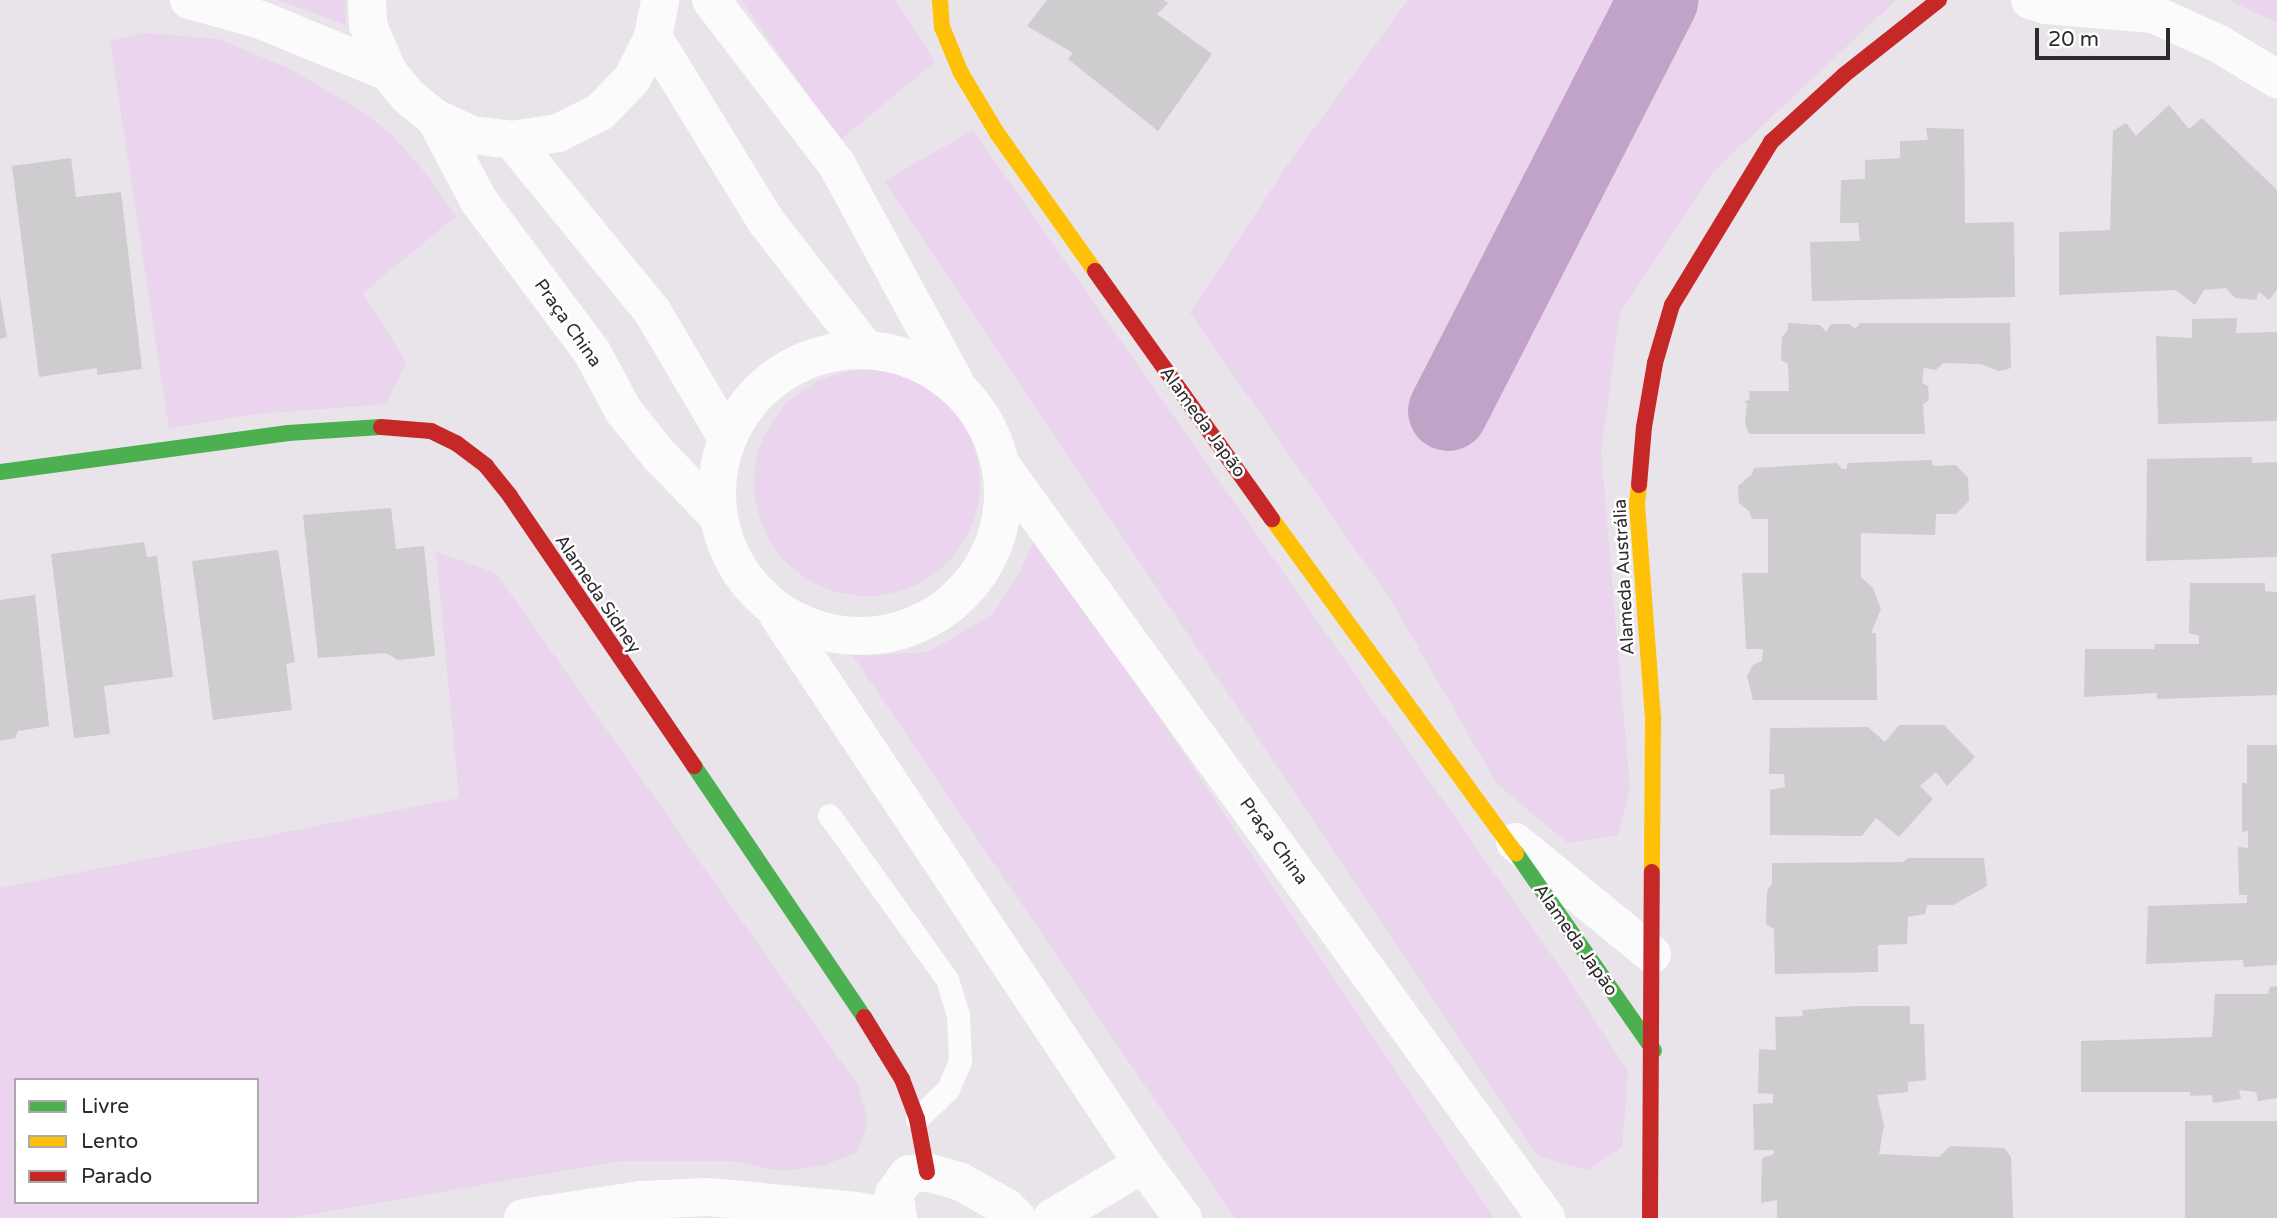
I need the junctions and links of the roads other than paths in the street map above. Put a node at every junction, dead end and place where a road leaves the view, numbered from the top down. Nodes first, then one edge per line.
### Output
1 (189, 0) edge
2 (367, 0) edge
3 (660, 0) edge
4 (711, 0) edge
5 (940, 0) edge
6 (1938, 0) edge
7 (2030, 0) edge
8 (2143, 7) edge
9 (653, 37) junction
10 (388, 72) junction
11 (2277, 79) edge
12 (435, 118) junction
13 (512, 140) junction
14 (863, 346) junction
15 (958, 387) junction
16 (727, 438) junction
17 (1001, 464) junction
18 (0, 472) edge
19 (717, 515) junction
20 (778, 615) junction
21 (829, 816) dead end
22 (1499, 828) junction
23 (1651, 954) junction
24 (1654, 1051) junction
25 (916, 1119) junction
26 (1143, 1164) junction
27 (927, 1172) junction
28 (523, 1218) edge
29 (897, 1218) edge
30 (1017, 1218) edge
31 (1052, 1218) edge
32 (1184, 1218) edge
33 (1546, 1218) edge
34 (1650, 1218) edge

1 - 10 street, Praça China
2 - 10 street, Praça China
3 - 9 street, Praça China
4 - 15 street, Praça China
5 - 22 street, Alameda Japão
6 - 23 street, Alameda Austrália
7 - 8 street
8 - 11 street
9 - 13 street, Praça China
9 - 14 street
10 - 12 street, Praça China
12 - 13 street, Praça China
12 - 19 street, Praça China
13 - 16 street
14 - 15 street, Praça China
14 - 16 street, Praça China
15 - 17 street, Praça China
16 - 19 street, Praça China
17 - 20 street, Praça China
17 - 33 street, Praça China
18 - 25 street, Alameda Sidney
19 - 20 street, Praça China
20 - 26 street, Praça China
21 - 25 lane
22 - 23 street, Alameda Japão
22 - 24 street, Alameda Japão
23 - 24 street, Alameda Austrália
24 - 34 street, Alameda Austrália
25 - 27 street, Alameda Sidney
26 - 31 street
26 - 32 street, Praça China
27 - 29 street
27 - 30 street
28 - 29 street

